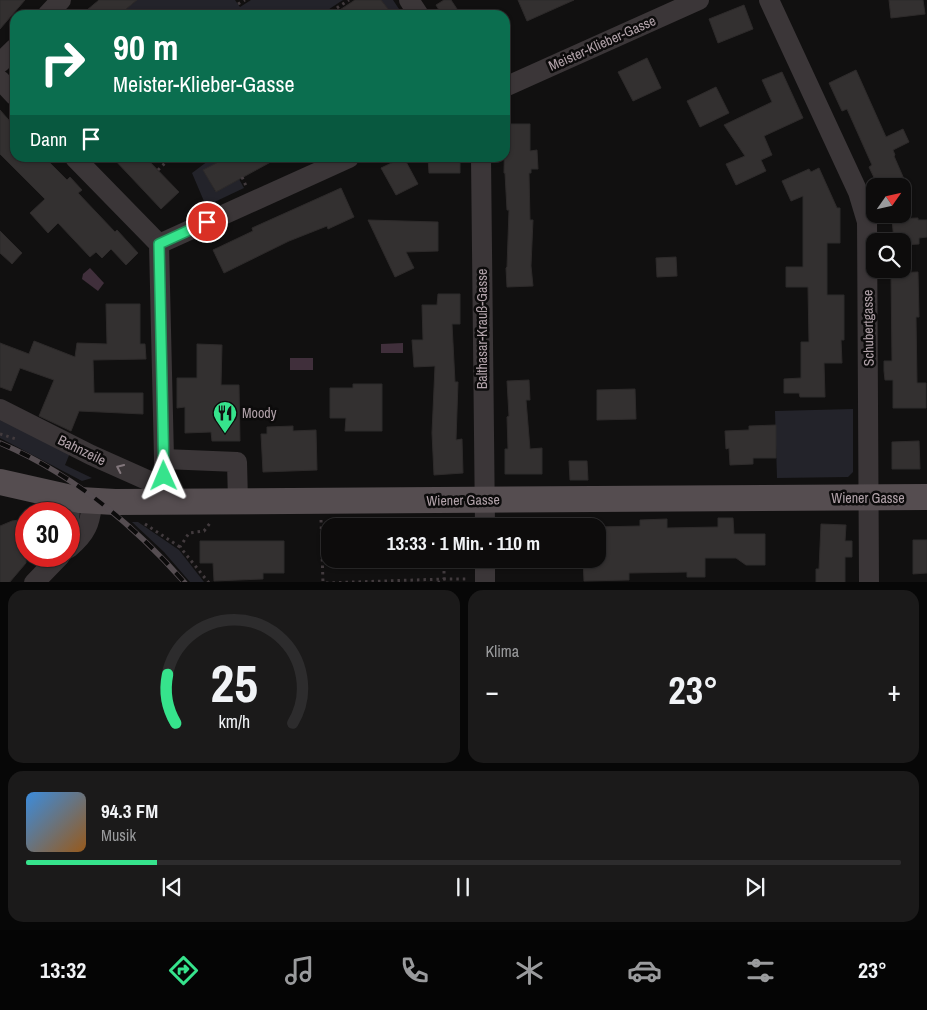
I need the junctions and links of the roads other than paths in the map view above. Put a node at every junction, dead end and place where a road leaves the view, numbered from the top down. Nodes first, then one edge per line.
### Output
1 (62, 0) edge
2 (699, 0) edge
3 (769, 0) edge
4 (52, 10) edge
5 (10, 53) edge
6 (0, 63) edge
7 (0, 80) edge
8 (510, 85) edge
9 (10, 91) edge
10 (79, 162) edge
11 (340, 162) edge
12 (481, 162) edge
13 (159, 244) junction
14 (0, 409) edge
15 (164, 459) junction
16 (0, 482) edge
17 (165, 495) junction
18 (869, 497) junction
19 (927, 497) edge
20 (484, 500) junction
21 (238, 501) junction
22 (62, 502) edge
23 (80, 507) edge
24 (80, 511) edge
25 (484, 518) edge
26 (80, 537) edge
27 (49, 567) edge
28 (485, 568) edge
29 (485, 581) edge
30 (34, 582) edge
31 (869, 582) edge

1 - 4 street
2 - 8 street, Meister-Klieber-Gasse
3 - 18 street, Schubertgasse
5 - 6 street
7 - 9 street
10 - 13 street
11 - 13 street
12 - 20 street, Balthasar-Krauß-Gasse
13 - 15 street
17 -> 14 street, Bahnzeile
15 - 17 street
15 - 21 street
16 - 22 main road, Wiener Gasse
17 - 21 main road, Wiener Gasse
17 - 23 main road, Wiener Gasse
18 - 19 main road, Wiener Gasse
18 - 20 main road, Wiener Gasse
18 - 31 street, Schubertgasse
20 - 21 main road, Wiener Gasse
20 - 25 street, Balthasar-Krauß-Gasse
24 - 26 street
27 - 30 street
28 - 29 street

